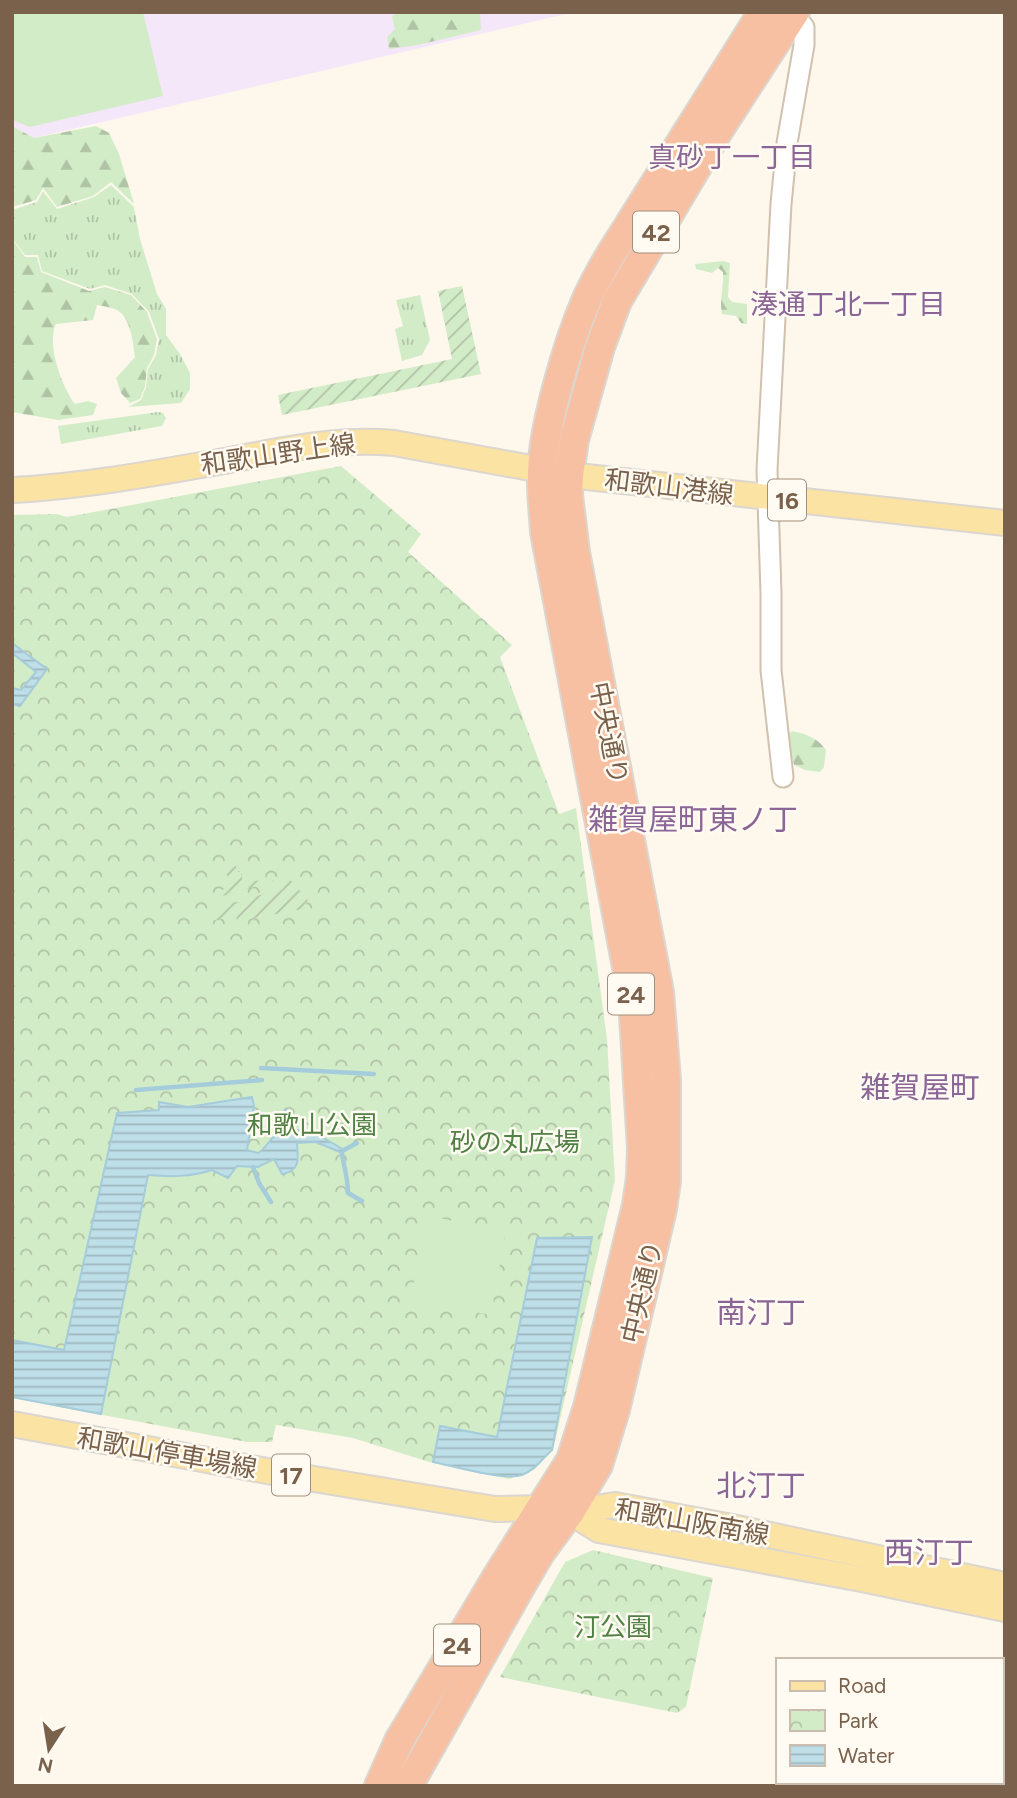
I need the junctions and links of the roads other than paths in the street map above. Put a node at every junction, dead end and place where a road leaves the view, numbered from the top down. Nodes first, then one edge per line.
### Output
1 (762, 12) edge
2 (793, 13) edge
3 (555, 473) junction
4 (12, 490) edge
5 (767, 498) junction
6 (1005, 523) edge
7 (783, 777) dead end
8 (12, 1424) edge
9 (542, 1508) junction
10 (570, 1512) junction
11 (1005, 1585) edge
12 (1005, 1609) edge
13 (379, 1786) edge
14 (408, 1786) edge

1 - 3 highway, 中央通り / 42
2 - 3 highway, 中央通り / 42
2 - 5 street
3 - 4 main road, 和歌山野上線
3 - 5 main road, 和歌山港線 / 16
3 - 9 highway, 中央通り / 24
3 - 10 highway, 中央通り / 24
5 - 6 main road, 和歌山港線 / 16
5 - 7 street
8 - 9 main road, 和歌山停車場線 / 17
9 - 10 main road, 和歌山停車場線 / 17
9 - 13 highway, 中央通り / 24
10 - 11 main road, 和歌山阪南線
10 - 12 main road, 和歌山阪南線
10 - 14 highway, 中央通り / 24

